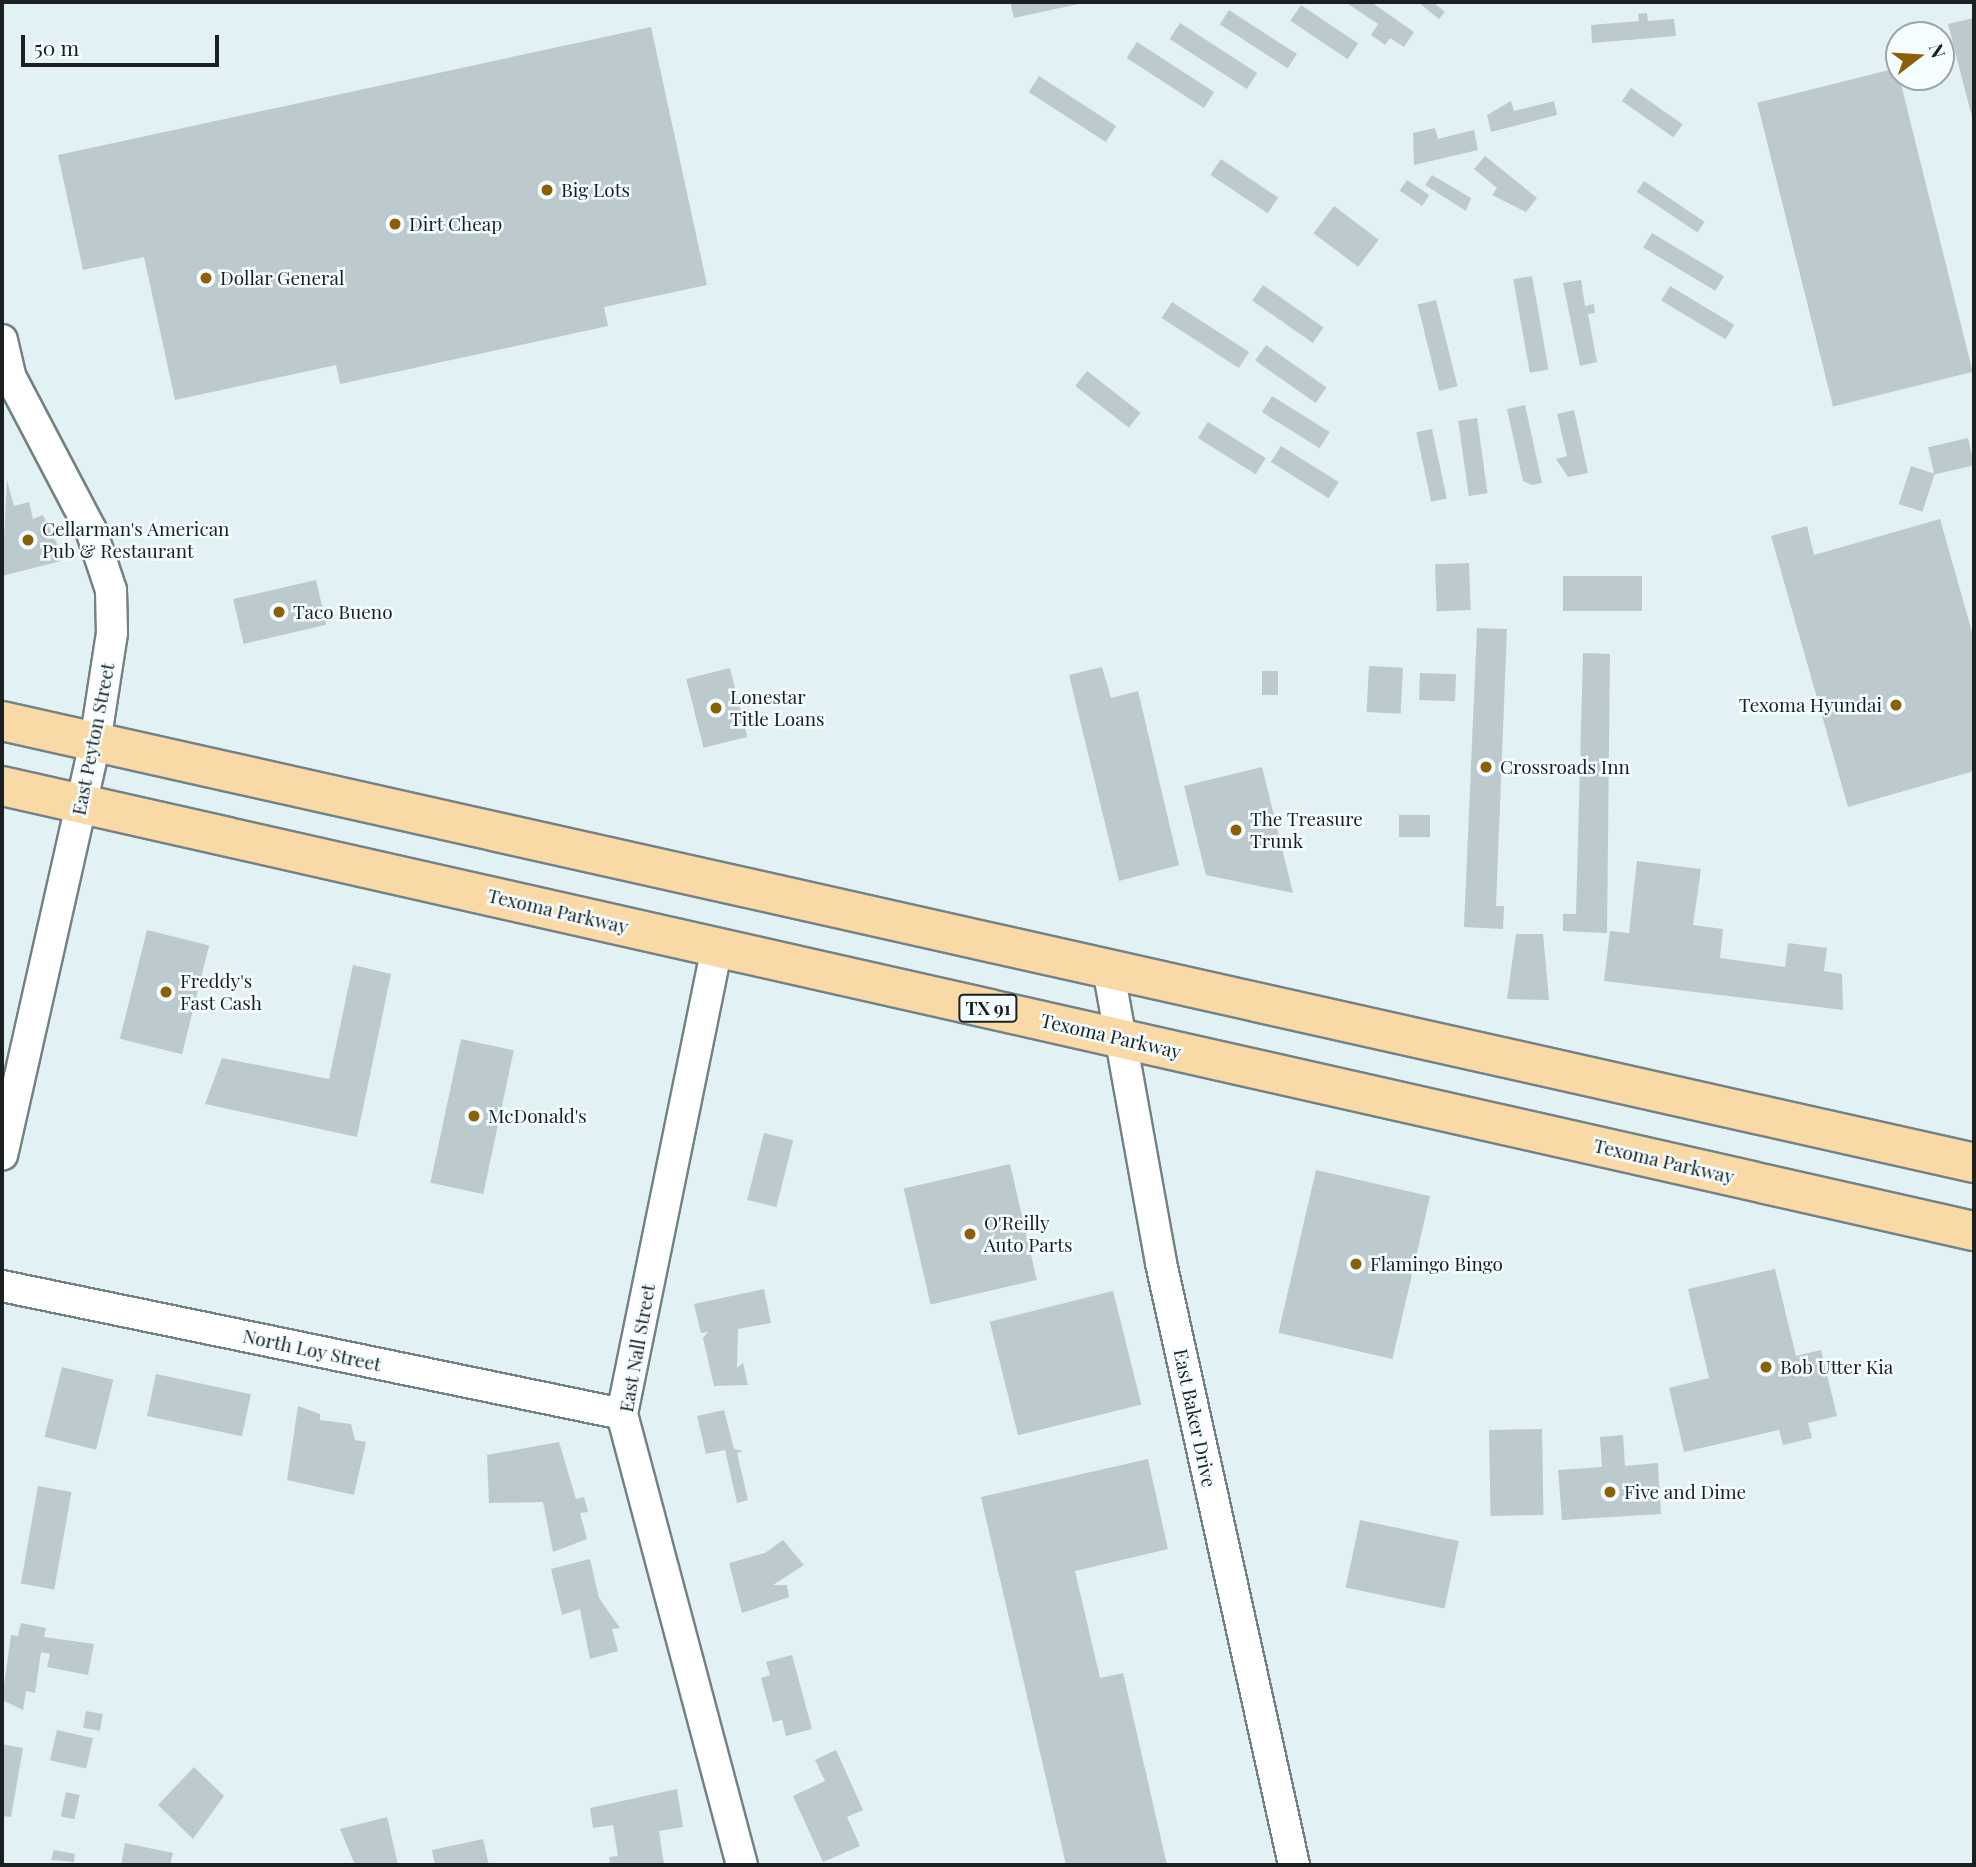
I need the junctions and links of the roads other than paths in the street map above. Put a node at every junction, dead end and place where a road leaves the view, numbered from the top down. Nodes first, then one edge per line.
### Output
1 (2, 340) edge
2 (2, 721) edge
3 (95, 743) junction
4 (2, 786) edge
5 (81, 803) junction
6 (717, 947) junction
7 (1108, 968) junction
8 (1117, 1037) junction
9 (2, 1155) edge
10 (1974, 1163) edge
11 (1974, 1231) edge
12 (2, 1286) edge
13 (622, 1414) junction
14 (742, 1865) edge
15 (1294, 1865) edge

1 - 3 street, East Peyton Street
2 - 3 main road
3 - 5 street, East Peyton Street
3 - 7 main road
4 - 5 main road, Texoma Parkway / TX 91
5 - 6 main road, Texoma Parkway / TX 91
5 - 9 street, East Peyton Street
6 - 8 main road, Texoma Parkway / TX 91
6 - 13 street, East Nall Street
7 - 8 street, East Baker Drive
7 - 10 main road
8 - 11 main road, Texoma Parkway / TX 91
8 - 15 street, East Baker Drive
12 - 13 street, North Loy Street
13 - 14 street, East Nall Street

